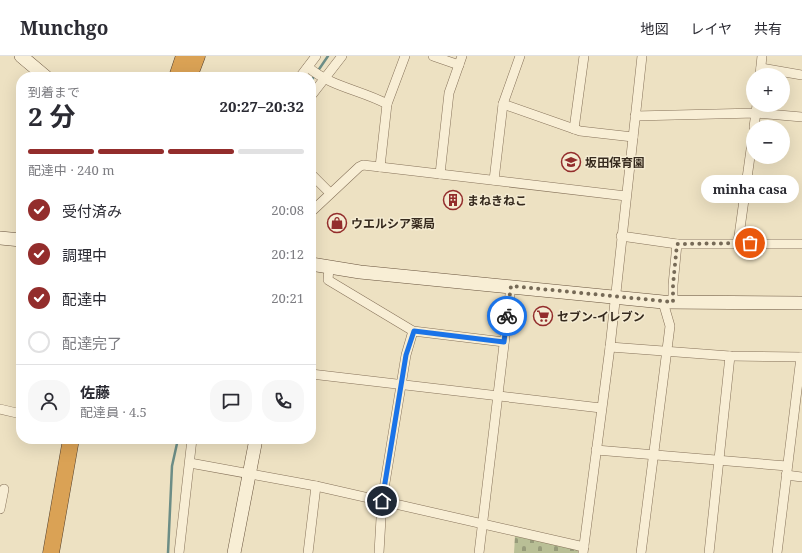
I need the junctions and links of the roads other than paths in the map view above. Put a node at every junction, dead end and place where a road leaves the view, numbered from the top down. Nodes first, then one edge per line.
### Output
1 (21, 56) edge
2 (184, 56) edge
3 (197, 56) edge
4 (316, 56) edge
5 (342, 56) edge
6 (405, 56) edge
7 (433, 56) edge
8 (462, 56) edge
9 (520, 56) edge
10 (584, 56) edge
11 (642, 56) edge
12 (762, 56) edge
13 (459, 66) junction
14 (308, 67) junction
15 (761, 68) edge
16 (40, 72) edge
17 (178, 72) edge
18 (191, 72) edge
19 (304, 72) edge
20 (315, 72) edge
21 (316, 73) edge
22 (790, 74) edge
23 (802, 75) edge
24 (324, 79) junction
25 (316, 89) edge
26 (387, 104) junction
27 (503, 104) junction
28 (746, 110) edge
29 (774, 112) edge
30 (635, 116) junction
31 (802, 117) edge
32 (574, 129) junction
33 (633, 137) junction
34 (749, 164) edge
35 (380, 167) junction
36 (440, 174) junction
37 (316, 179) edge
38 (494, 180) junction
39 (330, 193) junction
40 (626, 196) junction
41 (316, 207) edge
42 (622, 236) junction
43 (0, 238) edge
44 (16, 240) edge
45 (738, 243) junction
46 (677, 244) junction
47 (802, 244) edge
48 (316, 265) edge
49 (329, 268) junction
50 (511, 286) junction
51 (614, 297) junction
52 (668, 302) junction
53 (802, 303) edge
54 (414, 331) junction
55 (504, 342) junction
56 (610, 347) junction
57 (667, 352) junction
58 (730, 356) junction
59 (801, 357) edge
60 (316, 375) edge
61 (402, 384) junction
62 (498, 396) junction
63 (601, 408) junction
64 (0, 409) edge
65 (16, 413) edge
66 (59, 444) edge
67 (70, 444) edge
68 (192, 444) edge
69 (255, 444) edge
70 (596, 450) junction
71 (653, 454) junction
72 (718, 461) junction
73 (190, 463) junction
74 (787, 471) junction
75 (249, 475) junction
76 (802, 477) edge
77 (316, 486) junction
78 (4, 489) dead end
79 (382, 501) junction
80 (0, 509) edge
81 (483, 524) junction
82 (584, 550) edge
83 (41, 553) edge
84 (51, 553) edge
85 (179, 553) edge
86 (234, 553) edge
87 (308, 553) edge
88 (379, 553) edge
89 (479, 553) edge
90 (641, 553) edge
91 (709, 553) edge
92 (778, 553) edge

1 - 16 street
2 - 17 highway
3 - 18 highway
4 - 14 street
5 - 24 street
6 - 26 street
7 - 13 street
8 - 13 street
9 - 27 street
10 - 32 street
11 - 30 street
12 - 15 street
13 - 36 street
14 - 19 street
14 - 20 street
21 - 24 street
22 - 23 street
24 - 25 street
24 - 26 street
26 - 35 street
27 - 32 street
27 - 38 street
28 - 30 street
29 - 31 street
30 - 33 street
32 - 33 street
33 - 40 street
34 - 45 street
35 - 36 street
35 - 39 street
36 - 38 street
37 - 39 street
38 - 40 street
39 - 41 street
40 - 42 street
42 - 46 street
42 - 51 street
43 - 44 street
45 - 46 street
45 - 47 street
46 - 52 street
48 - 49 street
49 - 50 street
49 - 54 street
50 - 51 street
50 - 55 street
51 - 52 street
51 - 56 street
52 - 53 street
52 - 57 street
54 - 55 street
54 - 61 street
55 - 62 street
56 - 57 street
56 - 63 street
57 - 58 street
57 - 71 street
58 - 59 street
58 - 72 street
59 - 74 street
60 - 61 street
61 - 62 street
61 - 79 street
62 - 63 street
62 - 81 street
63 - 70 street
64 - 65 street
66 - 83 highway
67 - 84 highway
68 - 73 street
69 - 75 street
70 - 71 street
70 - 82 street
71 - 72 street
71 - 90 street
72 - 74 street
72 - 91 street
73 - 75 street
73 - 85 street
74 - 76 street
74 - 92 street
75 - 77 street
75 - 86 street
77 - 79 street
77 - 87 street
78 - 80 street
79 - 81 street
79 - 88 street
81 - 82 street
81 - 89 street

